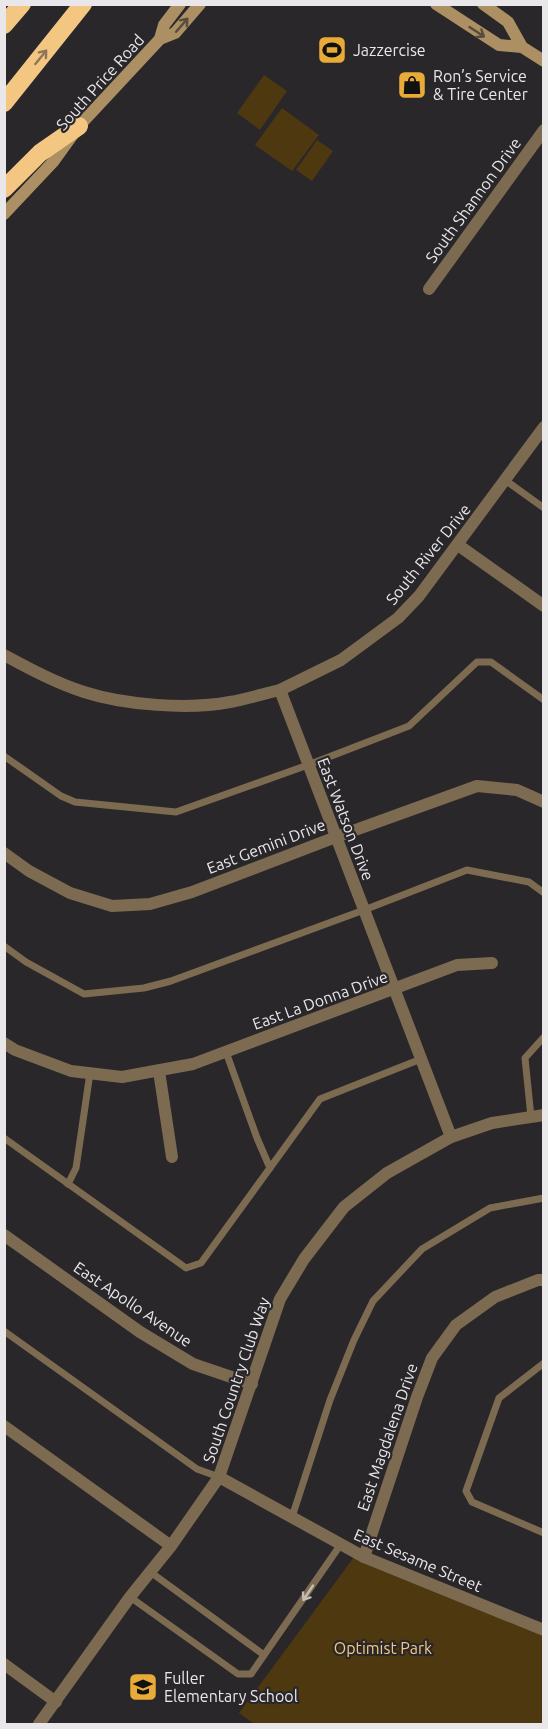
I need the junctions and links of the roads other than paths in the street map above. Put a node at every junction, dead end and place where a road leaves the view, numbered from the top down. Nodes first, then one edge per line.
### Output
1 (22, 4) edge
2 (83, 4) edge
3 (180, 4) edge
4 (200, 4) edge
5 (436, 4) edge
6 (483, 4) edge
7 (4, 26) edge
8 (160, 39) junction
9 (522, 47) junction
10 (543, 61) edge
11 (4, 103) edge
12 (79, 126) junction
13 (543, 130) edge
14 (4, 189) edge
15 (4, 214) edge
16 (429, 289) dead end
17 (543, 427) edge
18 (505, 480) junction
19 (543, 508) edge
20 (458, 545) junction
21 (543, 606) edge
22 (4, 655) edge
23 (280, 690) junction
24 (543, 700) edge
25 (4, 756) edge
26 (308, 765) junction
27 (543, 802) edge
28 (336, 837) junction
29 (4, 853) edge
30 (543, 893) edge
31 (364, 910) junction
32 (4, 946) edge
33 (492, 963) dead end
34 (394, 990) junction
35 (543, 1037) edge
36 (4, 1043) edge
37 (226, 1052) junction
38 (421, 1059) junction
39 (159, 1071) junction
40 (90, 1073) junction
41 (537, 1116) edge
42 (451, 1137) junction
43 (4, 1138) edge
44 (172, 1157) dead end
45 (270, 1168) junction
46 (68, 1184) junction
47 (543, 1198) edge
48 (4, 1235) edge
49 (543, 1280) edge
50 (4, 1331) edge
51 (543, 1363) edge
52 (252, 1384) junction
53 (4, 1426) edge
54 (219, 1477) junction
55 (292, 1517) junction
56 (543, 1533) edge
57 (341, 1545) junction
58 (171, 1546) junction
59 (364, 1557) junction
60 (150, 1571) junction
61 (130, 1597) junction
62 (543, 1630) edge
63 (264, 1655) junction
64 (4, 1664) edge
65 (56, 1702) junction
66 (39, 1725) edge

1 - 7 highway
11 -> 2 highway
3 - 8 main road
8 -> 4 main road, South Price Road
5 -> 9 main road
6 - 9 main road
8 - 12 main road, South Price Road
9 - 10 main road
12 - 14 highway
12 - 15 main road, South Price Road
13 - 16 street, South Shannon Drive
17 - 18 street, South River Drive
18 - 19 lane
18 - 20 street, South River Drive
20 - 21 street
20 - 23 street, South River Drive
22 - 23 street
23 - 26 street, East Watson Drive
24 - 26 lane
25 - 26 lane
26 - 28 street, East Watson Drive
27 - 28 street, East Gemini Drive
28 - 29 street, East Gemini Drive
28 - 31 street, East Watson Drive
30 - 31 lane
31 - 32 lane
31 - 34 street, East Watson Drive
33 - 34 street, East La Donna Drive
34 - 37 street, East La Donna Drive
34 - 38 street, East Watson Drive
35 - 41 lane
36 - 40 street, East La Donna Drive
37 - 39 street, East La Donna Drive
37 - 45 lane
38 - 42 street, East Watson Drive
38 - 45 lane
39 - 40 street, East La Donna Drive
39 - 44 street
40 - 46 lane
41 - 42 street
42 - 52 street, South Country Club Way
43 - 46 lane
45 - 46 lane
47 - 55 lane
48 - 52 street, East Apollo Avenue
49 - 59 street, East Magdalena Drive
50 - 54 lane
51 - 56 lane
52 - 54 street, South Country Club Way
53 - 58 street
54 - 55 street, East Sesame Street
54 - 58 street, South Country Club Way
55 - 57 street, East Sesame Street
57 - 59 street, East Sesame Street
57 -> 63 lane
58 - 60 street, South Country Club Way
59 - 62 street, East Sesame Street
60 - 61 street, South Country Club Way
60 - 63 lane
61 - 63 lane
61 - 65 street, South Country Club Way
64 - 65 street
65 - 66 street, South Country Club Way

